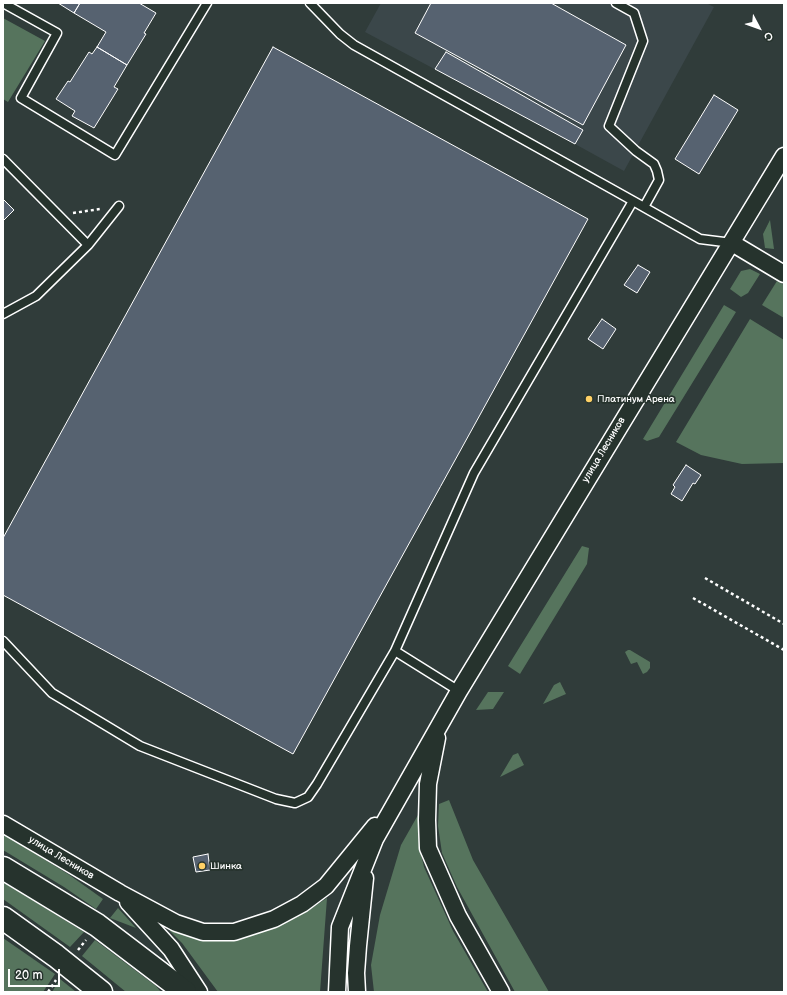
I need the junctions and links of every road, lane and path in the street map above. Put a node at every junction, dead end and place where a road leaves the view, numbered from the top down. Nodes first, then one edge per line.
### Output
1 (3, 3) edge
2 (206, 3) edge
3 (310, 3) edge
4 (616, 3) edge
5 (784, 156) edge
6 (3, 159) edge
7 (633, 201) junction
8 (119, 206) joint
9 (644, 207) junction
10 (72, 213) dead end
11 (732, 242) junction
12 (88, 245) junction
13 (784, 274) edge
14 (3, 314) edge
15 (705, 578) dead end
16 (693, 598) dead end
17 (784, 624) edge
18 (3, 641) edge
19 (784, 650) edge
20 (395, 651) junction
21 (459, 691) junction
22 (439, 725) junction
23 (396, 800) junction
24 (3, 824) edge
25 (366, 865) junction
26 (3, 868) edge
27 (120, 893) junction
28 (3, 918) edge
29 (90, 934) dead end
30 (76, 953) dead end
31 (59, 974) dead end
32 (48, 992) edge
33 (102, 992) edge
34 (185, 992) edge
35 (200, 992) edge
36 (337, 992) edge
37 (357, 992) edge
38 (501, 992) edge

1 - 2 lane
3 - 7 lane
4 - 9 lane
5 - 11 street, улица Лесников
6 - 12 lane
7 - 9 lane
7 - 20 lane
8 - 10 path
8 - 12 lane
9 - 11 lane
11 - 13 street
11 - 21 street, улица Лесников
12 - 14 lane
15 - 17 path
16 - 19 path
18 - 20 lane
20 - 21 lane
21 - 22 street, улица Лесников
22 - 23 street, улица Лесников
22 - 38 street
23 - 25 street
23 - 27 street
24 - 27 street, улица Лесников
25 - 36 street
25 - 37 street
26 - 34 main road
27 - 35 street
28 - 33 main road
29 - 30 path
31 - 32 path

